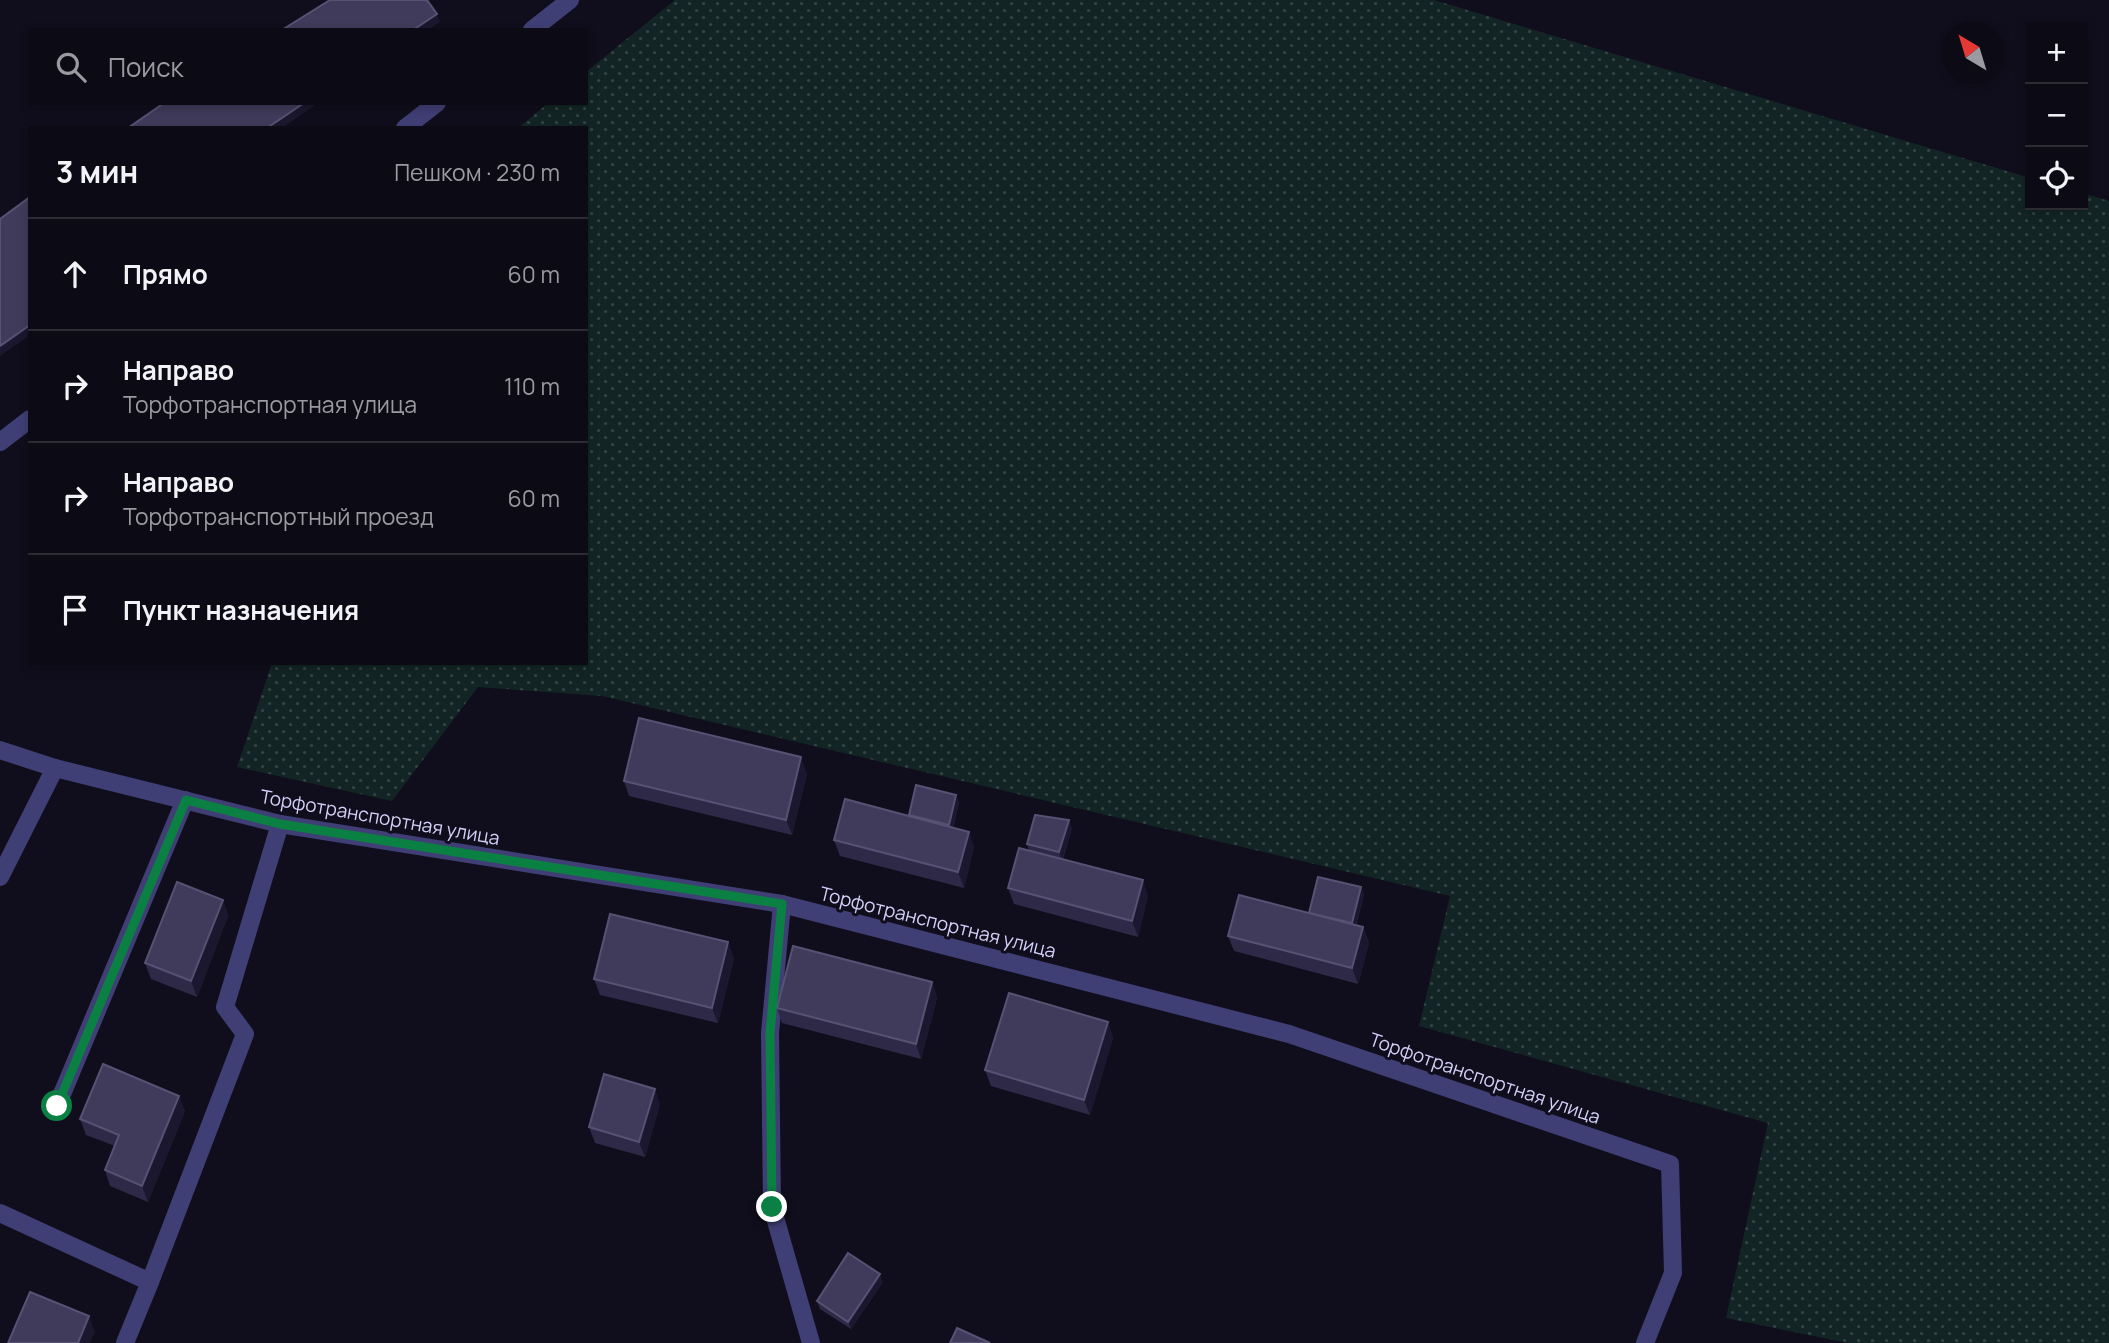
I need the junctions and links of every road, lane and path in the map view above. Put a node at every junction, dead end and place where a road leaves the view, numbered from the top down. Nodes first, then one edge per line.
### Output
1 (570, 0) edge
2 (535, 28) edge
3 (434, 105) edge
4 (408, 126) edge
5 (28, 421) edge
6 (0, 442) edge
7 (0, 750) edge
8 (55, 768) junction
9 (186, 800) junction
10 (280, 824) junction
11 (0, 877) edge
12 (782, 904) junction
13 (57, 1106) dead end
14 (0, 1213) edge
15 (150, 1282) junction
16 (125, 1343) edge
17 (811, 1343) edge
18 (1645, 1343) edge

1 - 2 street
3 - 4 street
5 - 6 street
7 - 8 street, Торфотранспортная улица
8 - 9 street, Торфотранспортная улица
8 - 11 street
9 - 10 street, Торфотранспортная улица
9 - 13 street
10 - 12 street, Торфотранспортная улица
10 - 15 street
12 - 17 street
12 - 18 street, Торфотранспортная улица
14 - 15 street
15 - 16 street

